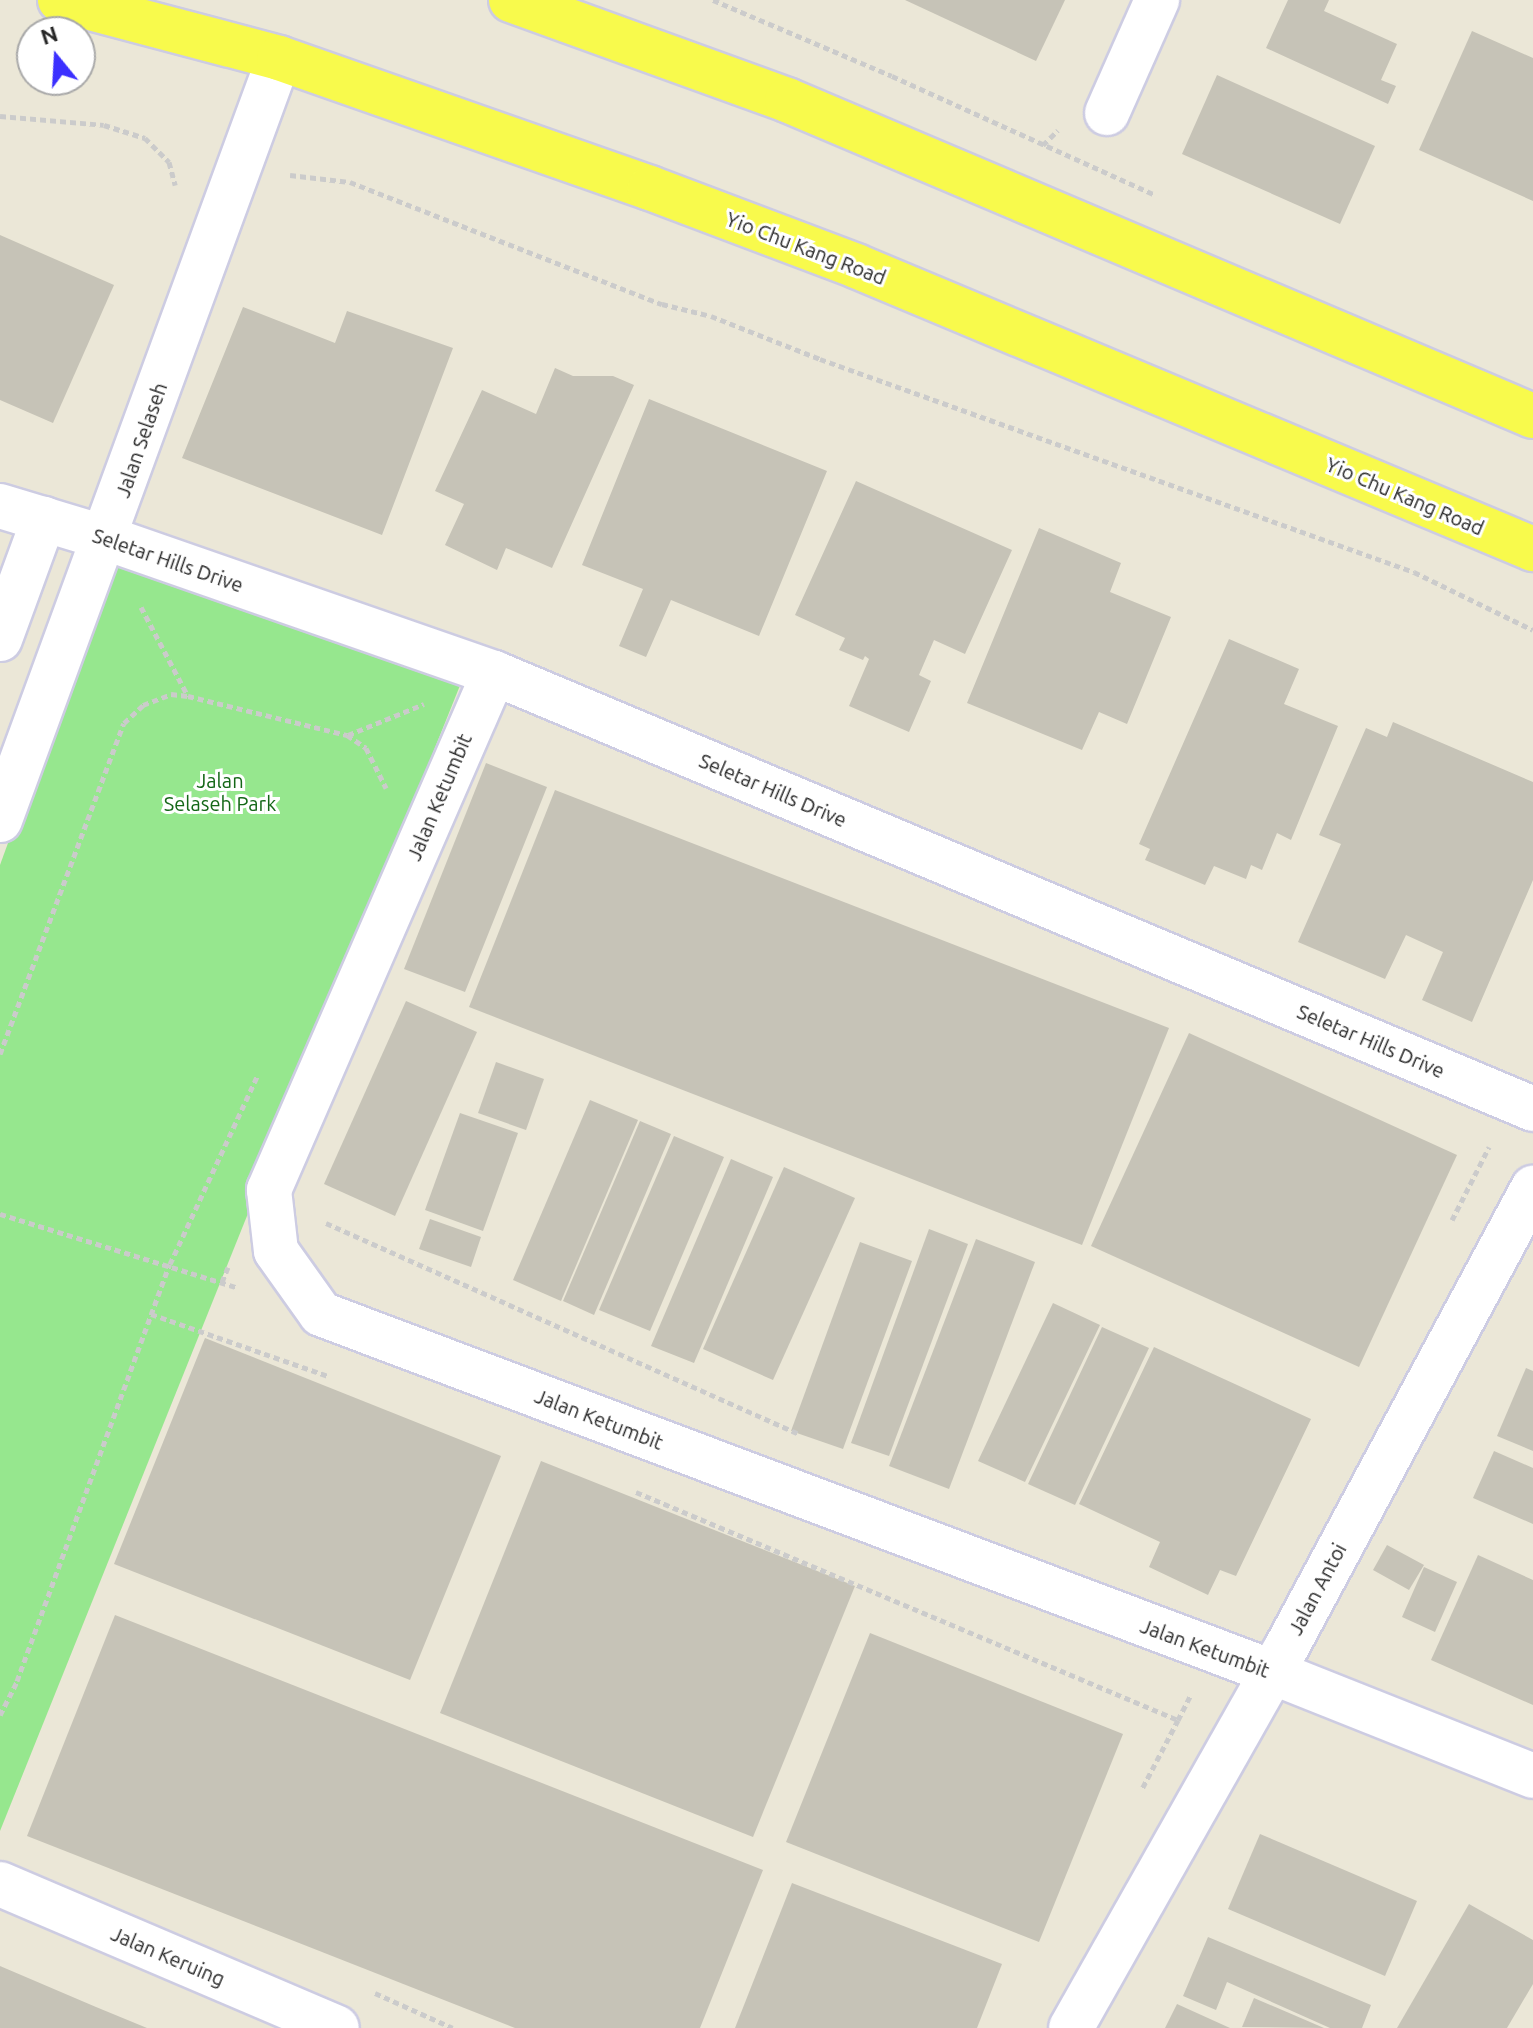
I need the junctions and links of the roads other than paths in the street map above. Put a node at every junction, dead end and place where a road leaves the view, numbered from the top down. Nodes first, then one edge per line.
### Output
1 (60, 0) edge
2 (511, 0) edge
3 (1157, 0) edge
4 (279, 58) junction
5 (1107, 113) dead end
6 (1533, 416) edge
7 (0, 506) edge
8 (44, 519) junction
9 (106, 538) junction
10 (1533, 549) edge
11 (0, 639) edge
12 (488, 686) junction
13 (0, 820) edge
14 (1533, 1109) edge
15 (1533, 1188) edge
16 (1272, 1672) junction
17 (1533, 1776) edge
18 (0, 1884) edge
19 (337, 2028) edge
20 (1071, 2028) edge

1 - 4 main road, Yio Chu Kang Road
2 - 6 main road
3 - 5 street
4 - 9 street, Jalan Selaseh
4 - 10 main road, Yio Chu Kang Road
7 - 8 street, Seletar Hills Drive
8 - 9 street, Seletar Hills Drive
8 - 11 street
9 - 12 street, Seletar Hills Drive
9 - 13 street, Jalan Selaseh
12 - 14 street, Seletar Hills Drive
12 - 16 street, Jalan Ketumbit
15 - 16 street, Jalan Antoi
16 - 17 street, Jalan Ketumbit
16 - 20 street, Jalan Antoi
18 - 19 street, Jalan Keruing

